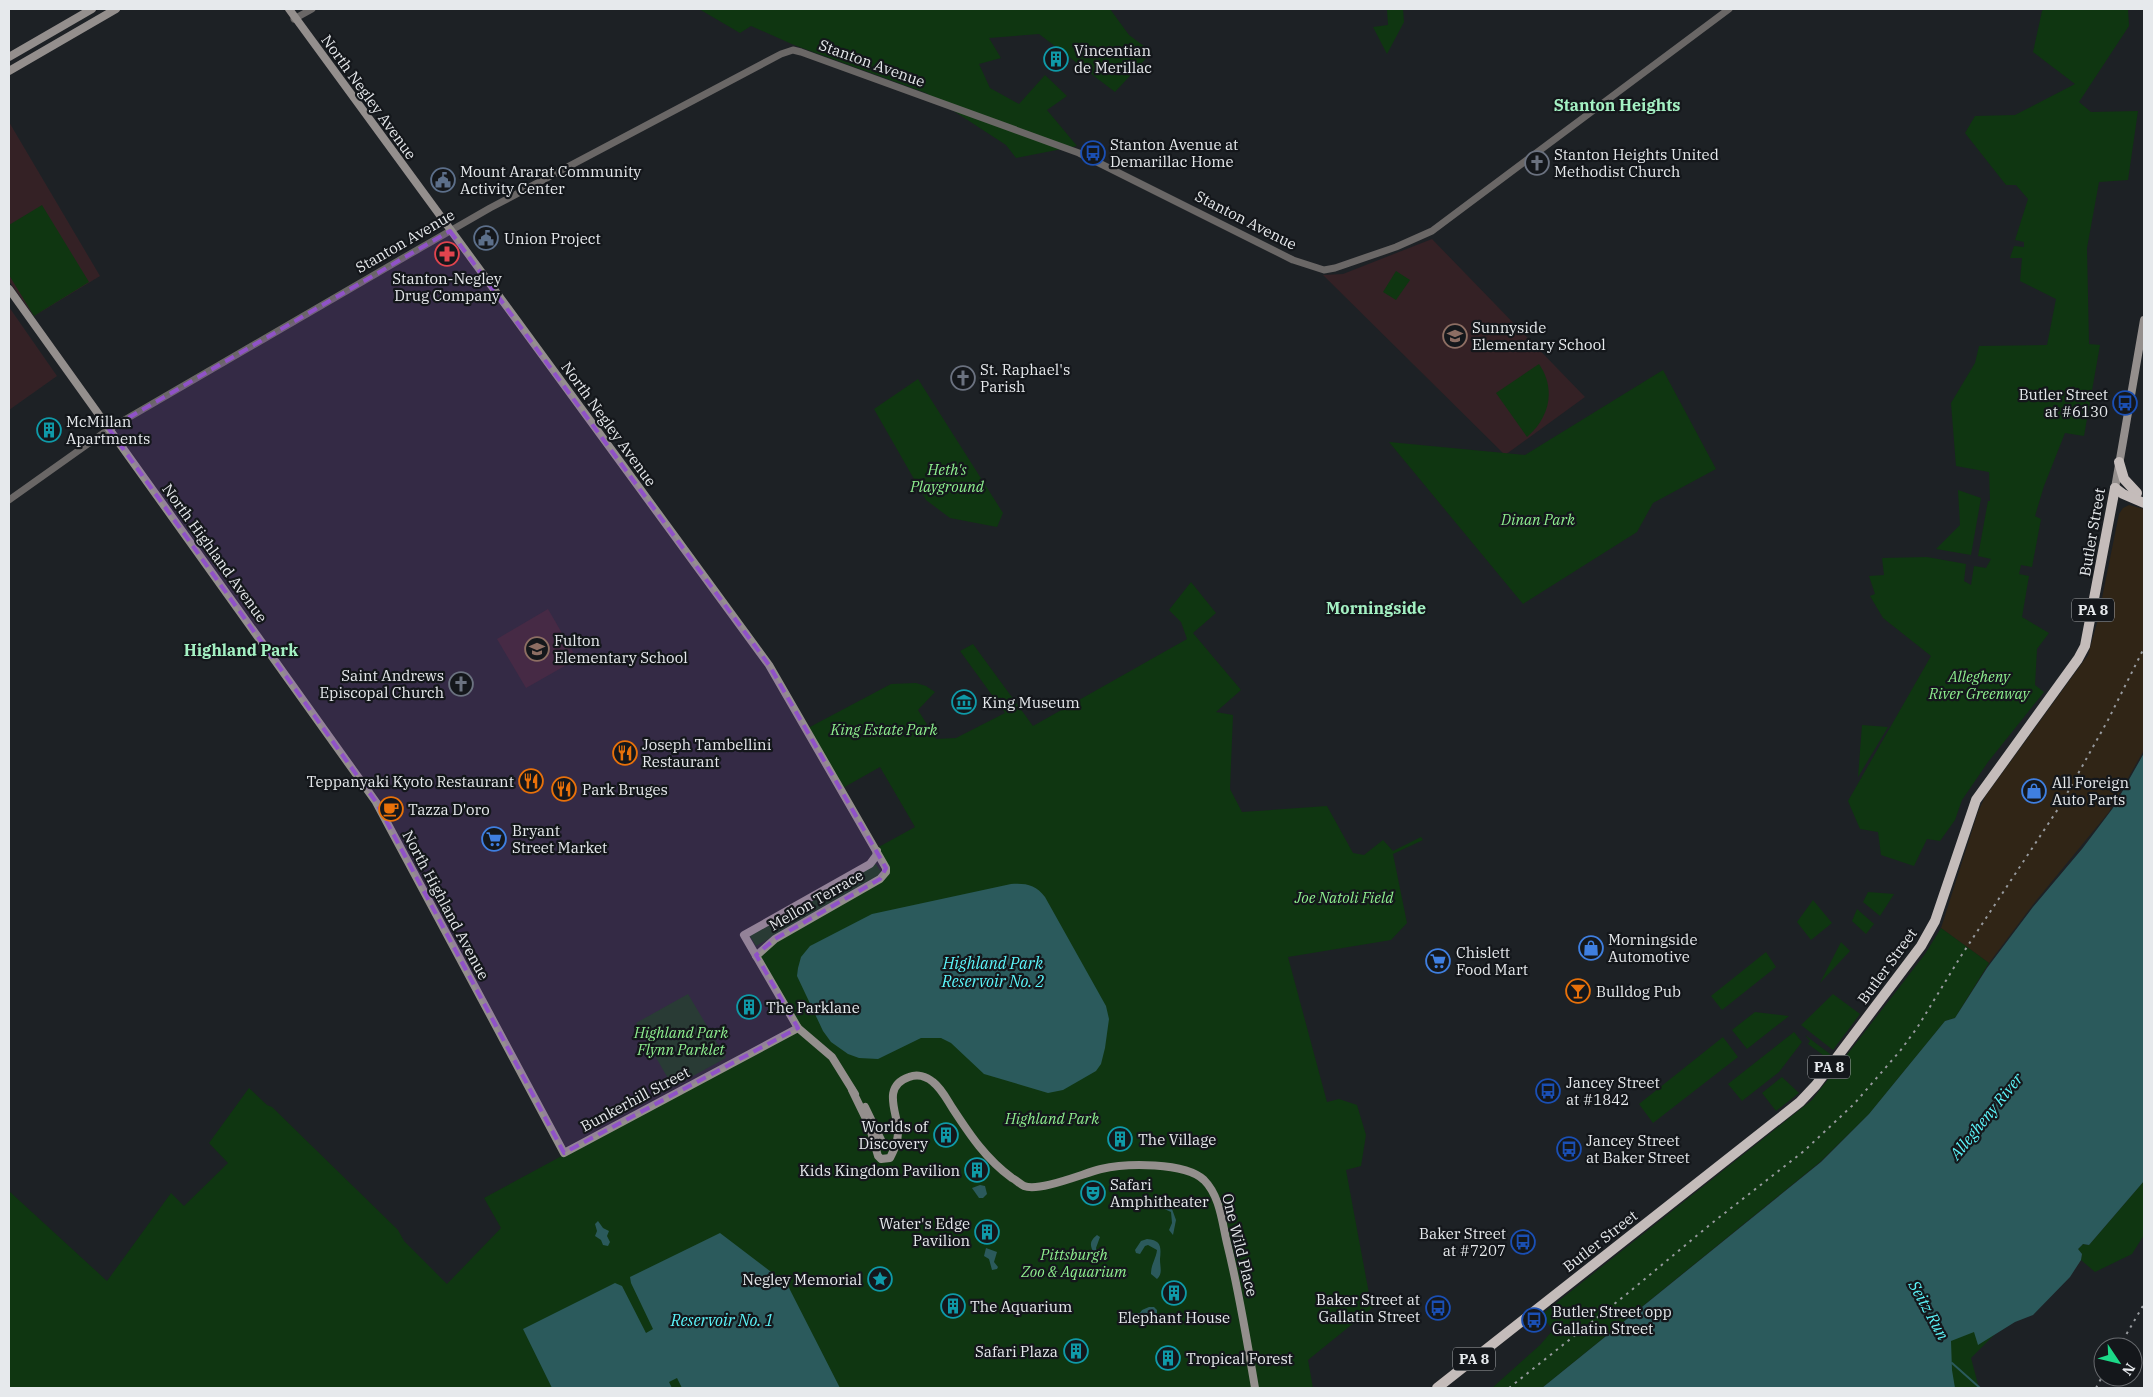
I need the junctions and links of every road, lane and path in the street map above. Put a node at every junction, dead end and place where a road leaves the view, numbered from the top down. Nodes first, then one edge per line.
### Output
1 (92, 9) edge
2 (116, 9) edge
3 (289, 9) edge
4 (312, 9) edge
5 (1729, 9) edge
6 (294, 19) junction
7 (9, 57) edge
8 (9, 71) edge
9 (450, 231) junction
10 (9, 289) edge
11 (2144, 320) edge
12 (108, 429) junction
13 (2119, 462) junction
14 (2115, 488) junction
15 (2131, 494) edge
16 (9, 500) edge
17 (2144, 503) edge
18 (2110, 515) junction
19 (877, 851) junction
20 (886, 868) joint
21 (744, 935) joint
22 (756, 956) junction
23 (798, 1028) junction
24 (852, 1090) junction
25 (896, 1146) junction
26 (564, 1153) joint
27 (1255, 1388) edge
28 (1438, 1388) edge

1 - 7 main road
2 - 8 main road
3 - 6 main road, North Negley Avenue
4 - 6 street
5 - 9 street, Stanton Avenue
6 - 9 main road, North Negley Avenue
9 - 12 street, Stanton Avenue
9 - 19 main road, North Negley Avenue
10 - 12 main road, North Highland Avenue
11 - 13 main road, Butler Street
12 - 16 street, Stanton Avenue
12 - 26 main road, North Highland Avenue
13 - 14 main road, Butler Street
13 - 15 highway
14 - 15 highway
14 - 18 highway, Butler Street / PA 8
15 - 17 highway
15 - 18 highway
18 - 28 highway, Butler Street / PA 8
19 - 20 main road, North Negley Avenue
19 - 21 main road, Mellon Terrace
20 - 22 main road, Mellon Terrace
21 - 22 main road, One Wild Place
22 - 23 main road, One Wild Place
23 - 24 main road, One Wild Place
23 - 26 main road, Bunkerhill Street
24 - 25 main road, One Wild Place
24 - 25 main road, One Wild Place
25 - 27 main road, One Wild Place

